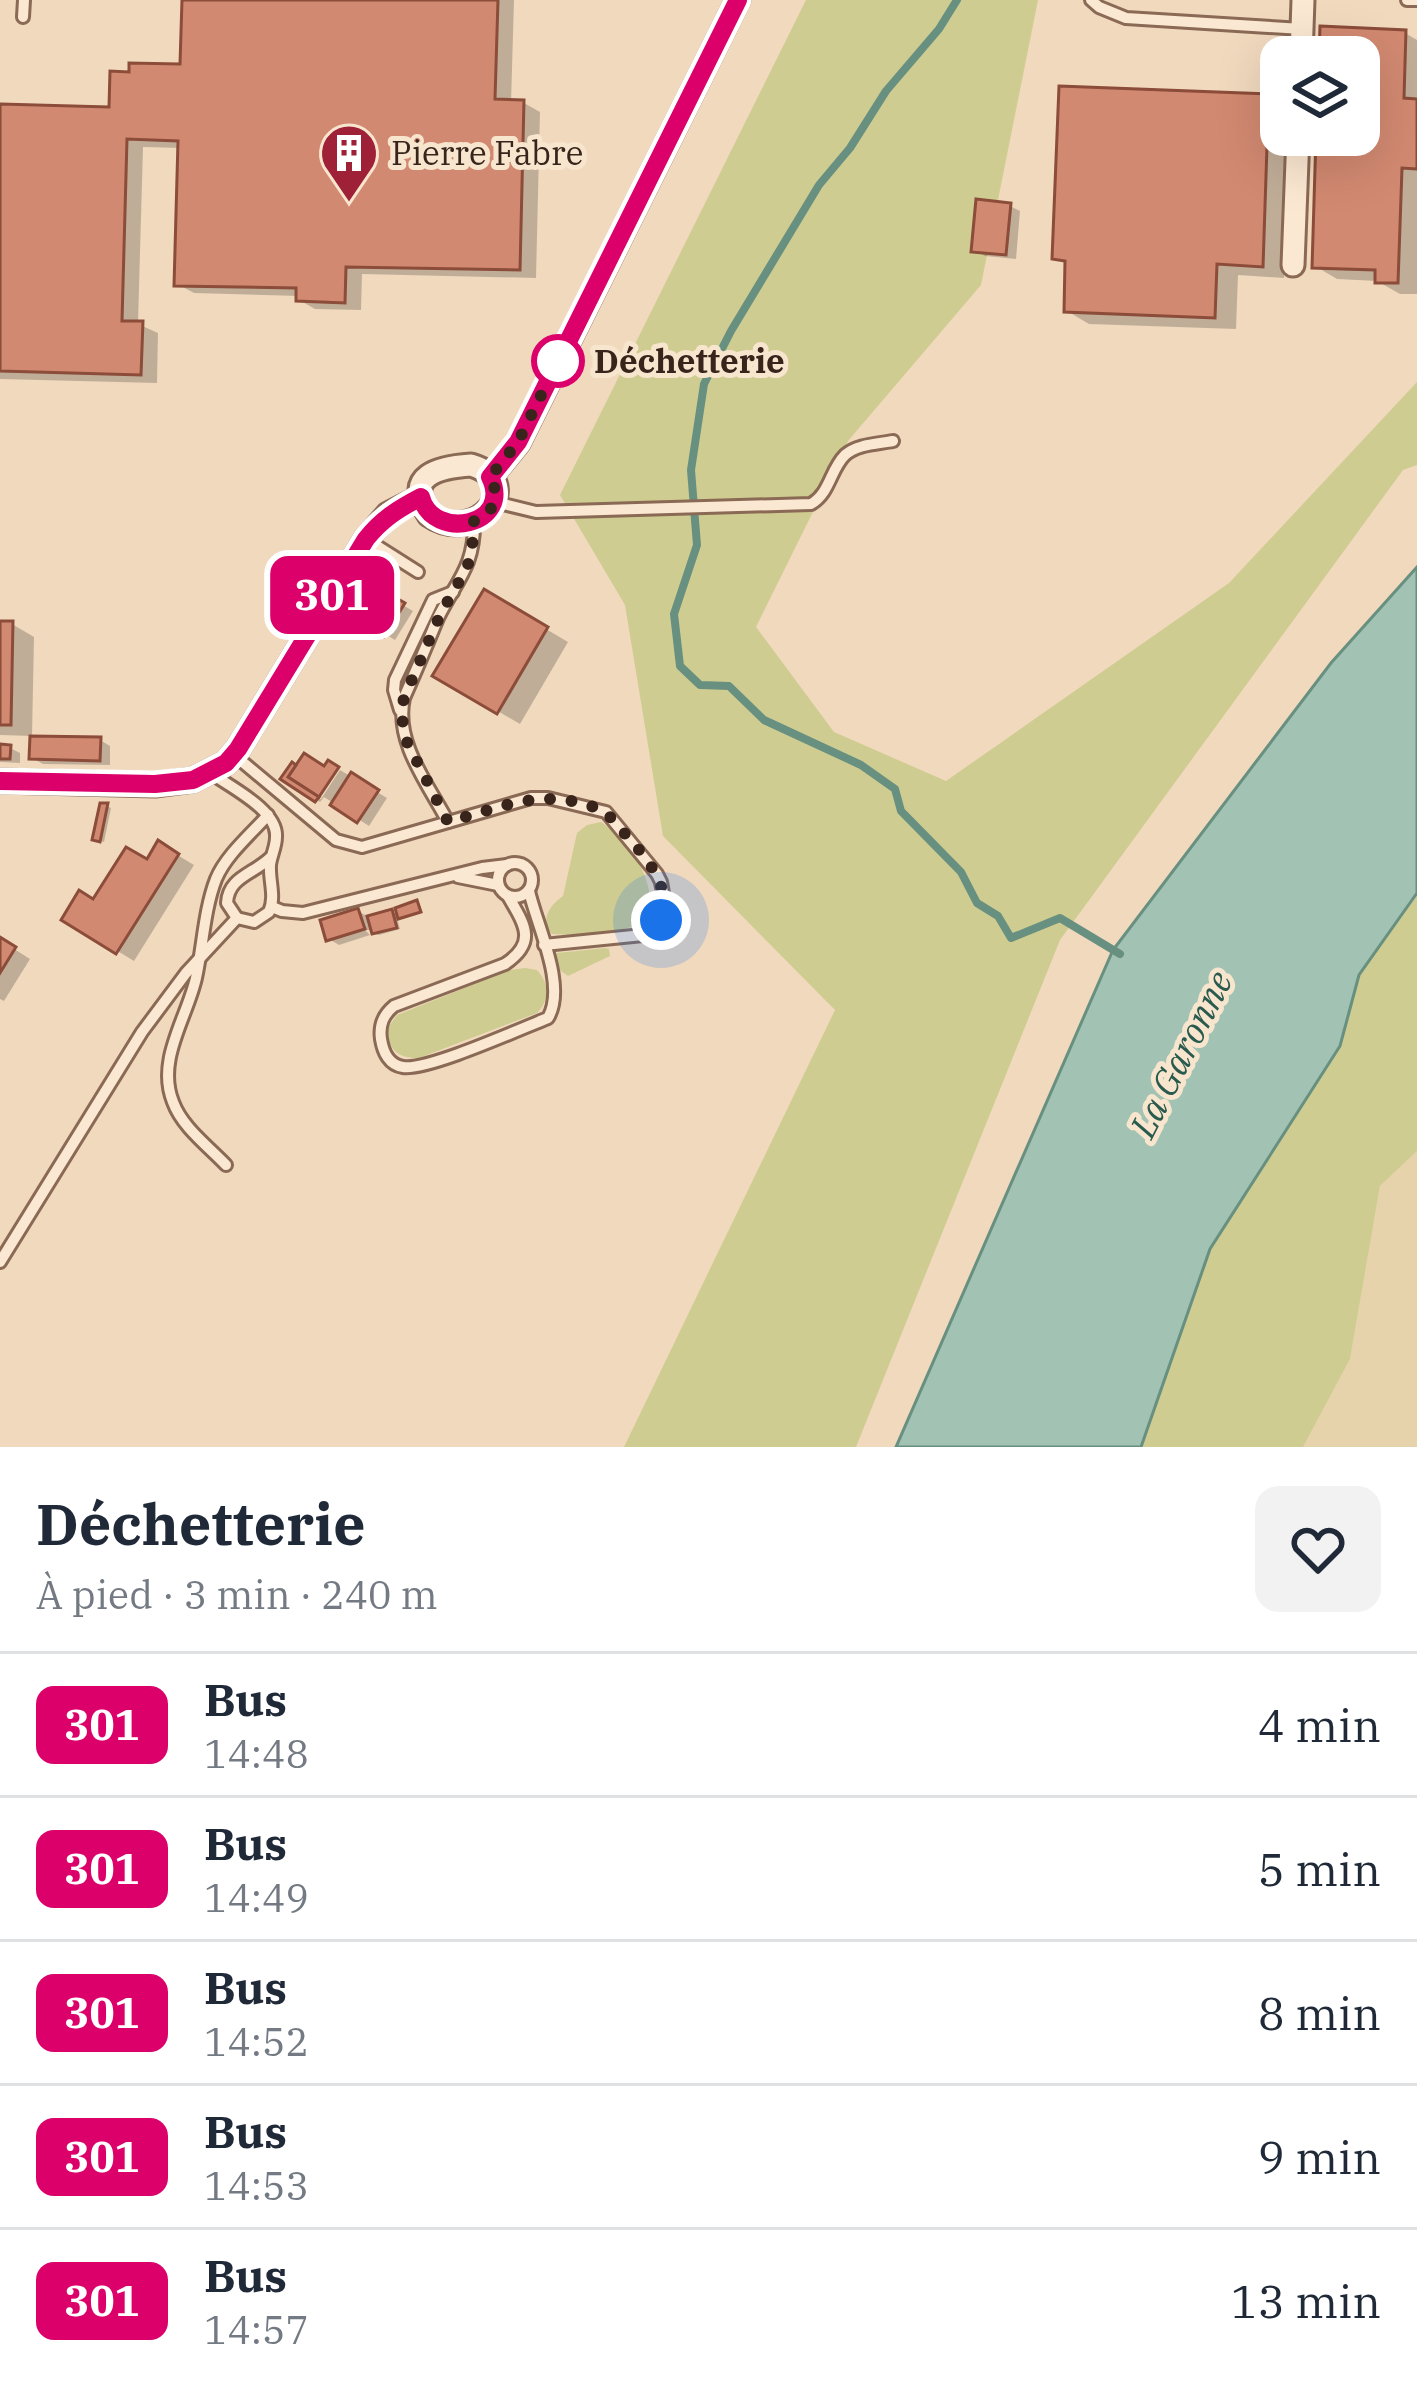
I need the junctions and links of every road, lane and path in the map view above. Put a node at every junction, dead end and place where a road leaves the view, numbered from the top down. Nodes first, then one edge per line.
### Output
1 (24, 0) edge
2 (738, 0) edge
3 (1091, 0) edge
4 (1304, 0) edge
5 (1407, 0) edge
6 (1417, 0) edge
7 (23, 17) dead end
8 (1302, 29) junction
9 (1302, 36) edge
10 (1297, 156) edge
11 (1293, 265) dead end
12 (893, 441) dead end
13 (490, 477) junction
14 (421, 497) junction
15 (495, 502) junction
16 (474, 521) junction
17 (366, 539) junction
18 (418, 572) dead end
19 (233, 754) junction
20 (211, 773) junction
21 (0, 781) edge
22 (268, 815) junction
23 (448, 822) junction
24 (271, 857) junction
25 (506, 865) junction
26 (455, 876) junction
27 (498, 885) junction
28 (529, 891) junction
29 (508, 896) junction
30 (272, 907) junction
31 (237, 918) junction
32 (544, 945) junction
33 (200, 958) junction
34 (226, 1165) dead end
35 (0, 1262) edge

1 - 7 lane
2 - 13 street
3 - 8 lane
4 - 8 street
5 - 6 lane
8 - 9 street
10 - 11 street
12 - 15 lane
13 - 14 street
13 - 15 street
14 - 16 street
14 - 17 street
15 - 16 street
16 - 23 lane
17 - 18 lane
17 - 19 street
19 - 20 street
19 - 23 lane
20 - 21 street
20 - 22 lane
22 - 24 lane
22 - 33 lane
23 - 32 lane
24 - 30 lane
24 - 31 lane
25 - 26 lane
25 - 27 lane
25 - 28 lane
26 - 27 lane
26 - 30 lane
27 - 29 lane
28 - 29 lane
28 - 32 lane
29 - 32 lane
30 - 31 lane
31 - 33 lane
33 - 34 lane
33 - 35 lane

